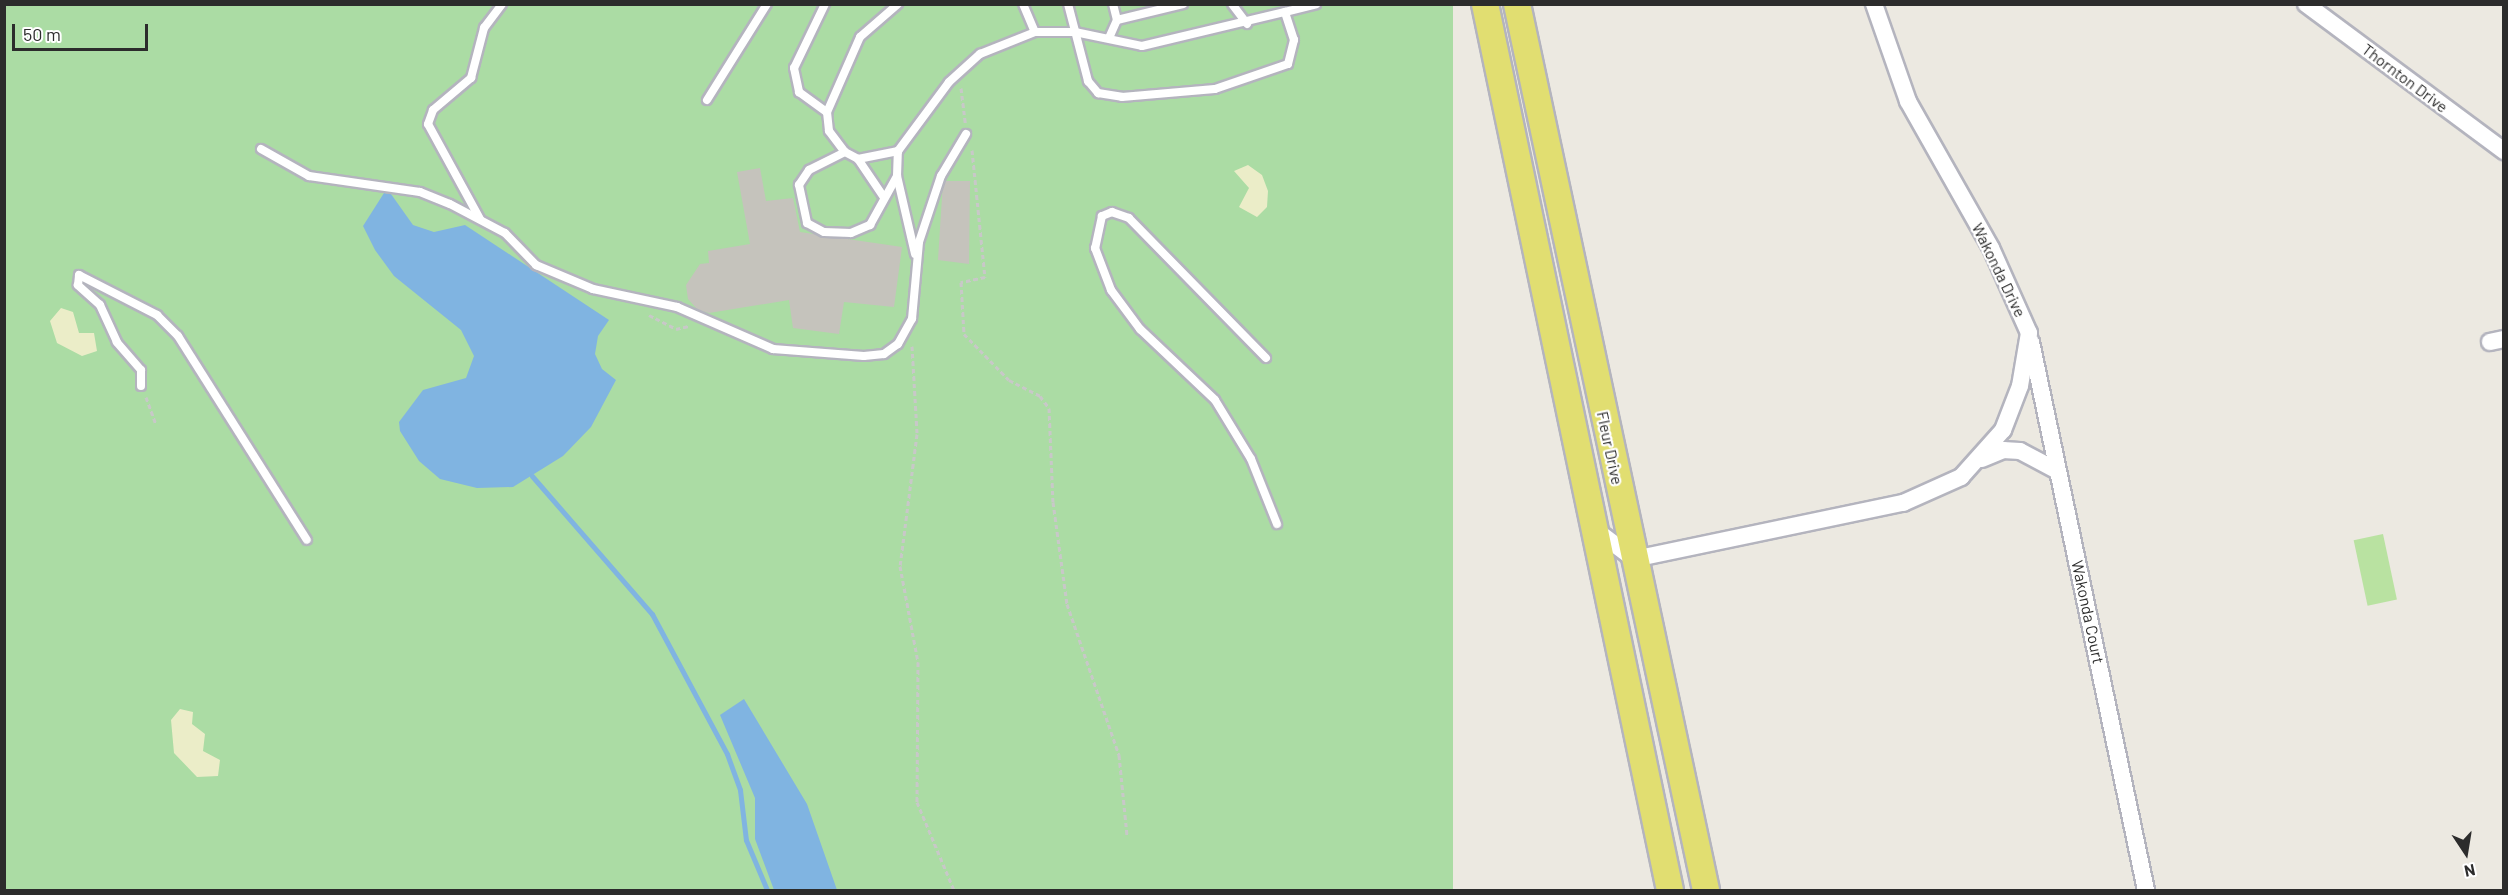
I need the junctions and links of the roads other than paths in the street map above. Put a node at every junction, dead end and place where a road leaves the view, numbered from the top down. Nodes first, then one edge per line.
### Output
1 (502, 4) edge
2 (767, 4) edge
3 (825, 4) edge
4 (898, 4) edge
5 (1023, 4) edge
6 (1068, 4) edge
7 (1113, 4) edge
8 (1183, 4) edge
9 (1232, 4) edge
10 (1316, 4) edge
11 (1485, 4) edge
12 (1517, 4) edge
13 (1874, 4) edge
14 (2306, 4) edge
15 (1286, 12) junction
16 (1117, 20) junction
17 (1247, 24) junction
18 (1035, 32) junction
19 (1075, 32) junction
20 (1109, 38) junction
21 (707, 100) dead end
22 (827, 112) junction
23 (966, 134) road end
24 (261, 149) dead end
25 (898, 151) junction
26 (2504, 151) edge
27 (844, 152) junction
28 (858, 159) junction
29 (897, 176) junction
30 (883, 196) junction
31 (480, 220) junction
32 (916, 254) junction
33 (2029, 333) junction
34 (1266, 358) dead end
35 (141, 386) road end
36 (1981, 459) junction
37 (2058, 471) junction
38 (1278, 524) dead end
39 (1597, 531) junction
40 (307, 540) dead end
41 (1634, 559) junction
42 (1670, 891) edge
43 (1706, 891) edge
44 (2146, 891) edge

1 - 31 lane
2 - 21 lane
3 - 22 lane
4 - 22 lane
5 - 18 lane
6 - 19 lane
7 - 16 lane
8 - 16 lane
9 - 17 lane
10 - 15 lane
11 - 39 main road, Fleur Drive
12 - 41 main road, Fleur Drive
13 - 33 street, Wakonda Drive
14 - 26 street, Thornton Drive
15 - 17 lane
15 - 19 lane
16 - 20 lane
17 - 20 lane
18 - 19 lane
18 - 25 lane
19 - 20 lane
22 - 27 lane
23 - 32 lane
24 - 31 lane
25 - 28 lane
25 - 29 lane
27 - 28 lane
27 - 30 lane
28 - 30 lane
29 - 30 lane
29 - 32 lane
31 - 32 lane
33 - 36 street, Wakonda Drive
33 - 37 street, Wakonda Court
34 - 38 lane
35 - 40 lane
36 - 37 street
36 - 41 street, Wakonda Drive
37 - 44 street, Wakonda Court
39 - 41 street
39 - 42 main road, Fleur Drive
41 - 43 main road, Fleur Drive

